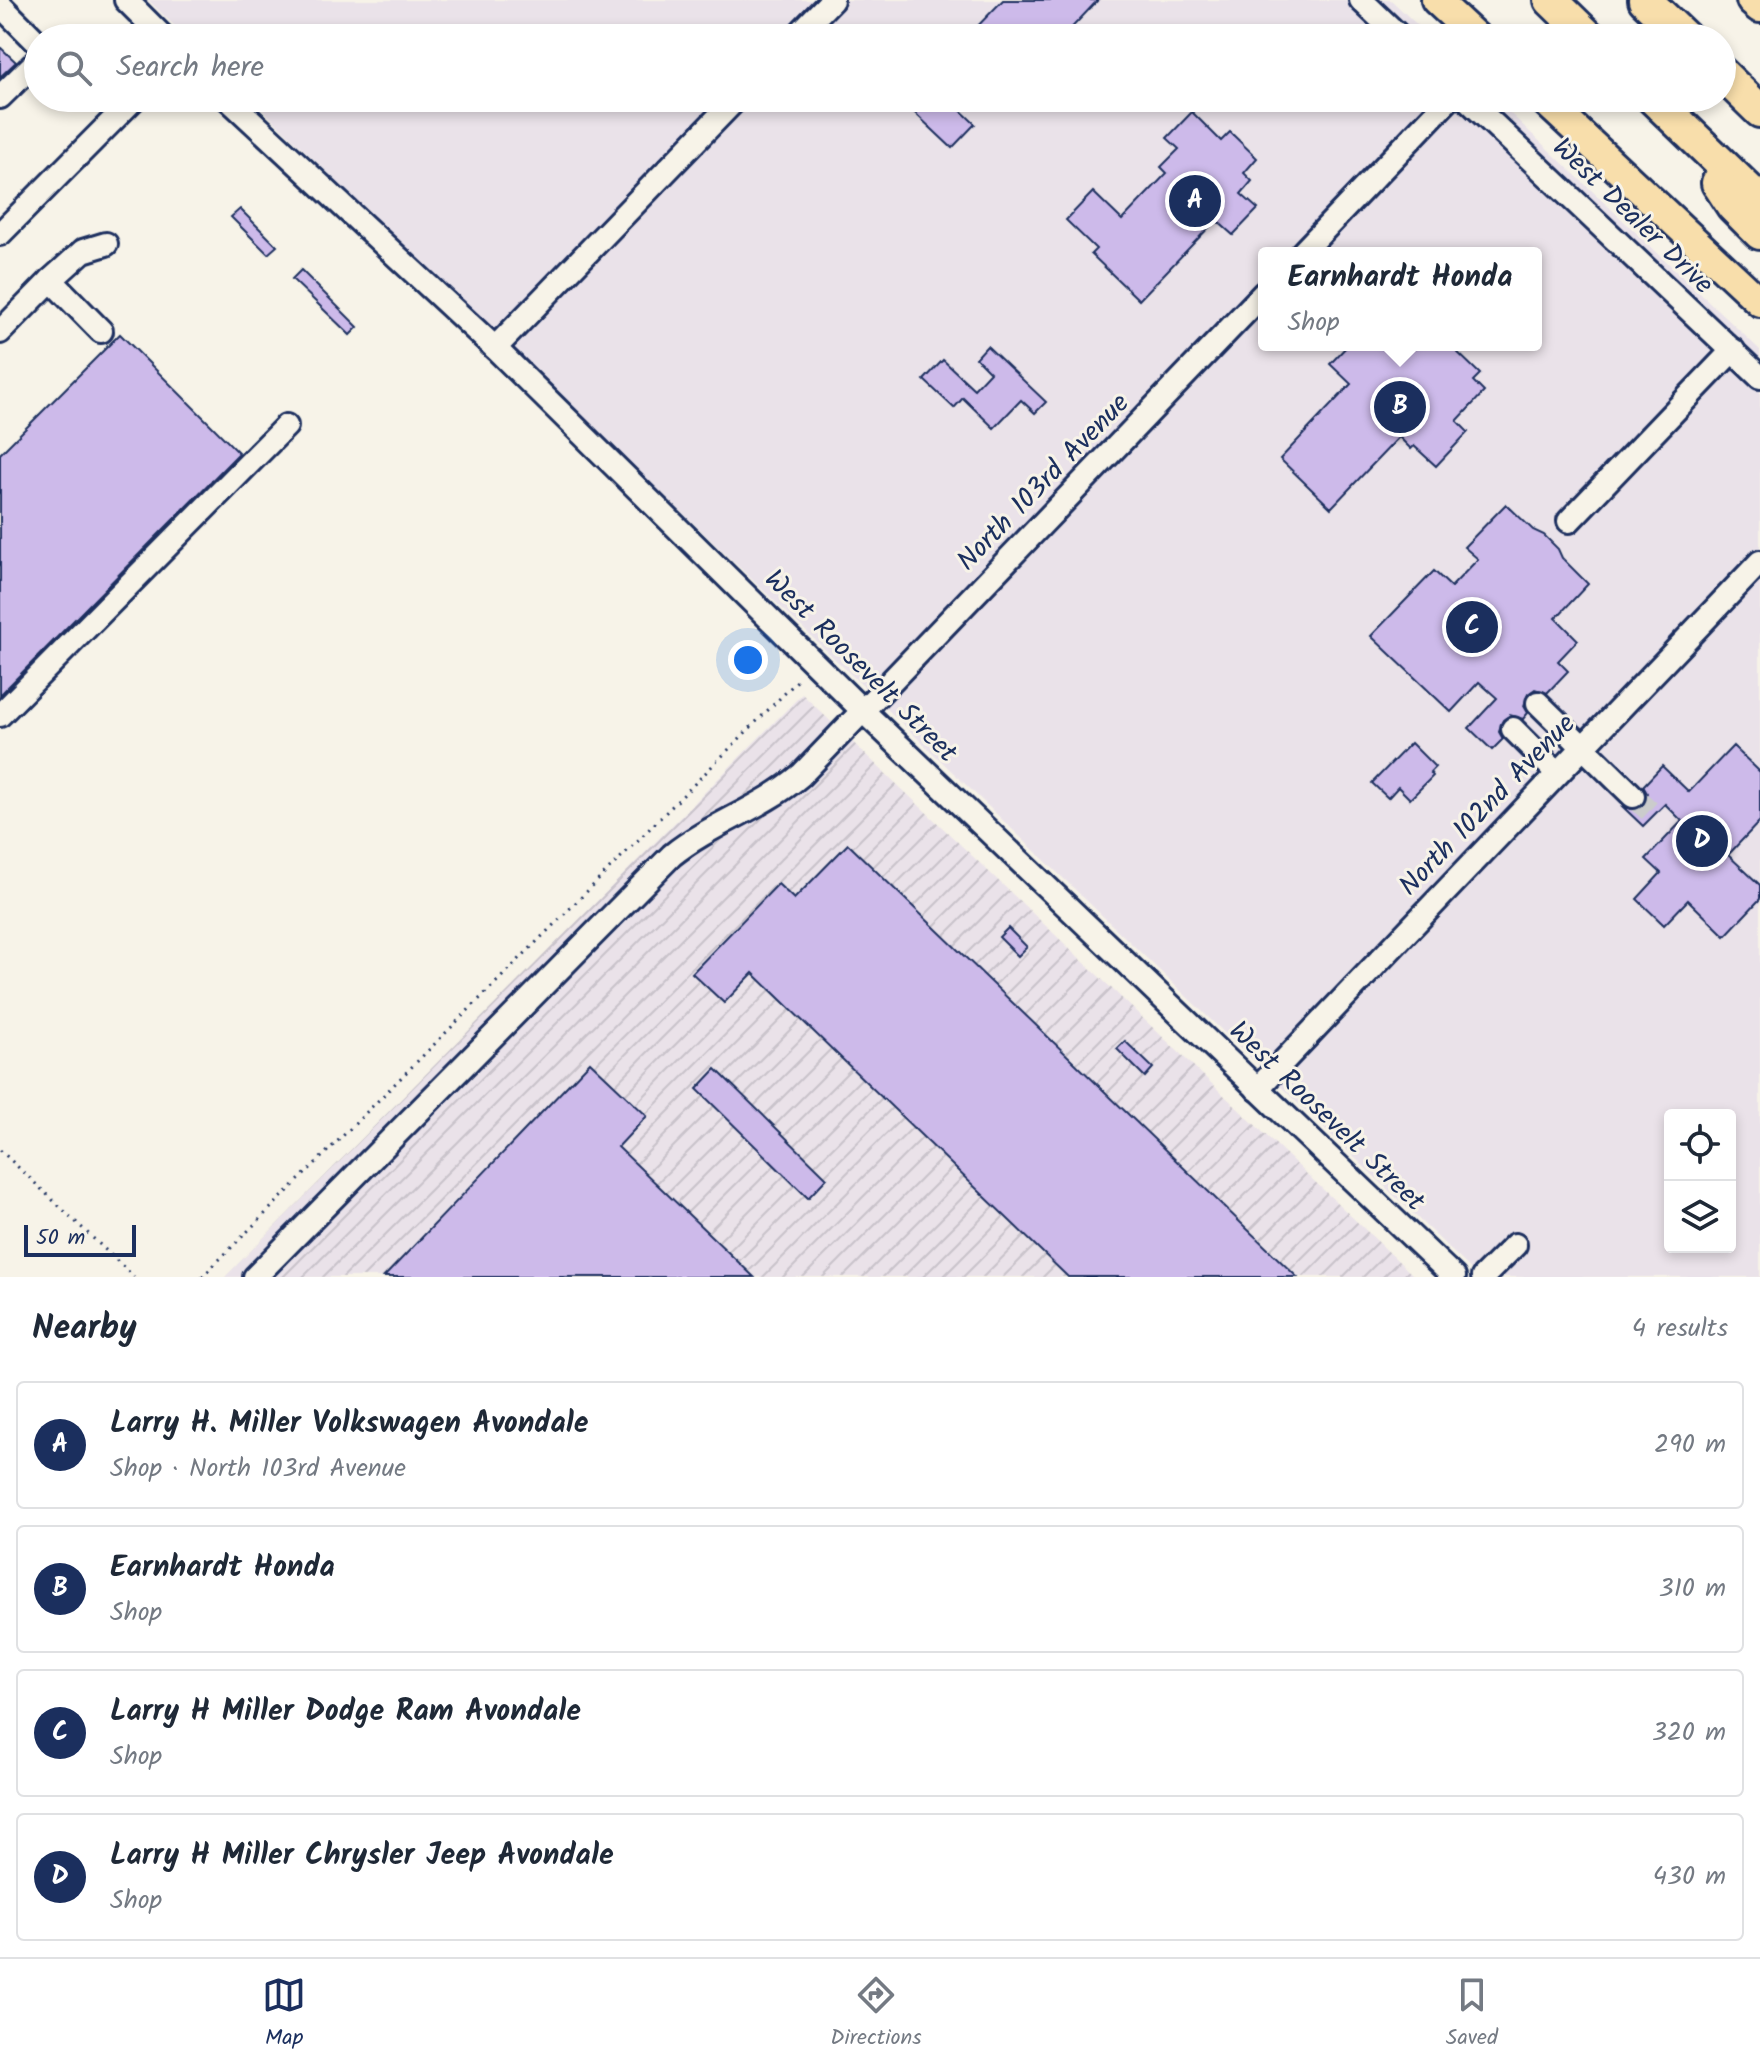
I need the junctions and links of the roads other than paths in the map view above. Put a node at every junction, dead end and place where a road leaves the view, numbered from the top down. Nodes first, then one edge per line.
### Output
1 (126, 0) edge
2 (832, 0) edge
3 (1361, 0) edge
4 (1436, 0) edge
5 (1551, 0) edge
6 (1645, 0) edge
7 (1753, 0) edge
8 (0, 5) edge
9 (1760, 6) edge
10 (150, 24) edge
11 (809, 24) edge
12 (1386, 24) edge
13 (1462, 24) edge
14 (1576, 24) edge
15 (1670, 24) edge
16 (24, 29) edge
17 (24, 74) edge
18 (1736, 88) edge
19 (0, 97) edge
20 (1760, 111) edge
21 (121, 112) edge
22 (242, 112) edge
23 (723, 112) edge
24 (1437, 112) edge
25 (1481, 112) edge
26 (1557, 112) edge
27 (1666, 112) edge
28 (1667, 112) edge
29 (1760, 201) edge
30 (1760, 233) edge
31 (0, 234) edge
32 (106, 244) dead end
33 (1308, 247) edge
34 (51, 280) junction
35 (1258, 299) edge
36 (1760, 302) edge
37 (101, 331) dead end
38 (0, 332) edge
39 (495, 348) junction
40 (1733, 350) junction
41 (1760, 377) edge
42 (286, 426) dead end
43 (1569, 521) dead end
44 (1760, 562) edge
45 (1538, 703) dead end
46 (864, 712) junction
47 (0, 715) edge
48 (1513, 729) dead end
49 (1581, 748) junction
50 (1557, 773) junction
51 (1633, 796) tunnel mouth
52 (1257, 1089) junction
53 (1515, 1245) dead end
54 (255, 1277) edge
55 (1454, 1277) edge
56 (1483, 1277) edge

1 - 10 street
2 - 11 street
3 - 12 street
4 - 13 main road
5 - 14 highway
6 - 15 highway
7 - 9 highway
8 - 16 street
17 - 19 street
18 - 20 highway
21 - 31 street
22 - 39 street, West Roosevelt Street
23 - 39 street
24 - 33 street
25 - 40 street, West Dealer Drive
26 - 36 main road
27 - 30 highway
28 - 29 highway
32 - 34 street
34 - 37 street
34 - 38 street
35 - 46 street, North 103rd Avenue
39 - 46 street, West Roosevelt Street
40 - 41 street, West Dealer Drive
40 - 43 street
42 - 47 street
44 - 49 street, North 102nd Avenue
45 - 49 street
46 - 52 street, West Roosevelt Street
46 - 54 street, North 103rd Avenue
48 - 50 street
49 - 50 street, North 102nd Avenue
49 - 51 street
50 - 52 street, North 102nd Avenue
52 - 55 street, West Roosevelt Street
53 - 56 street

